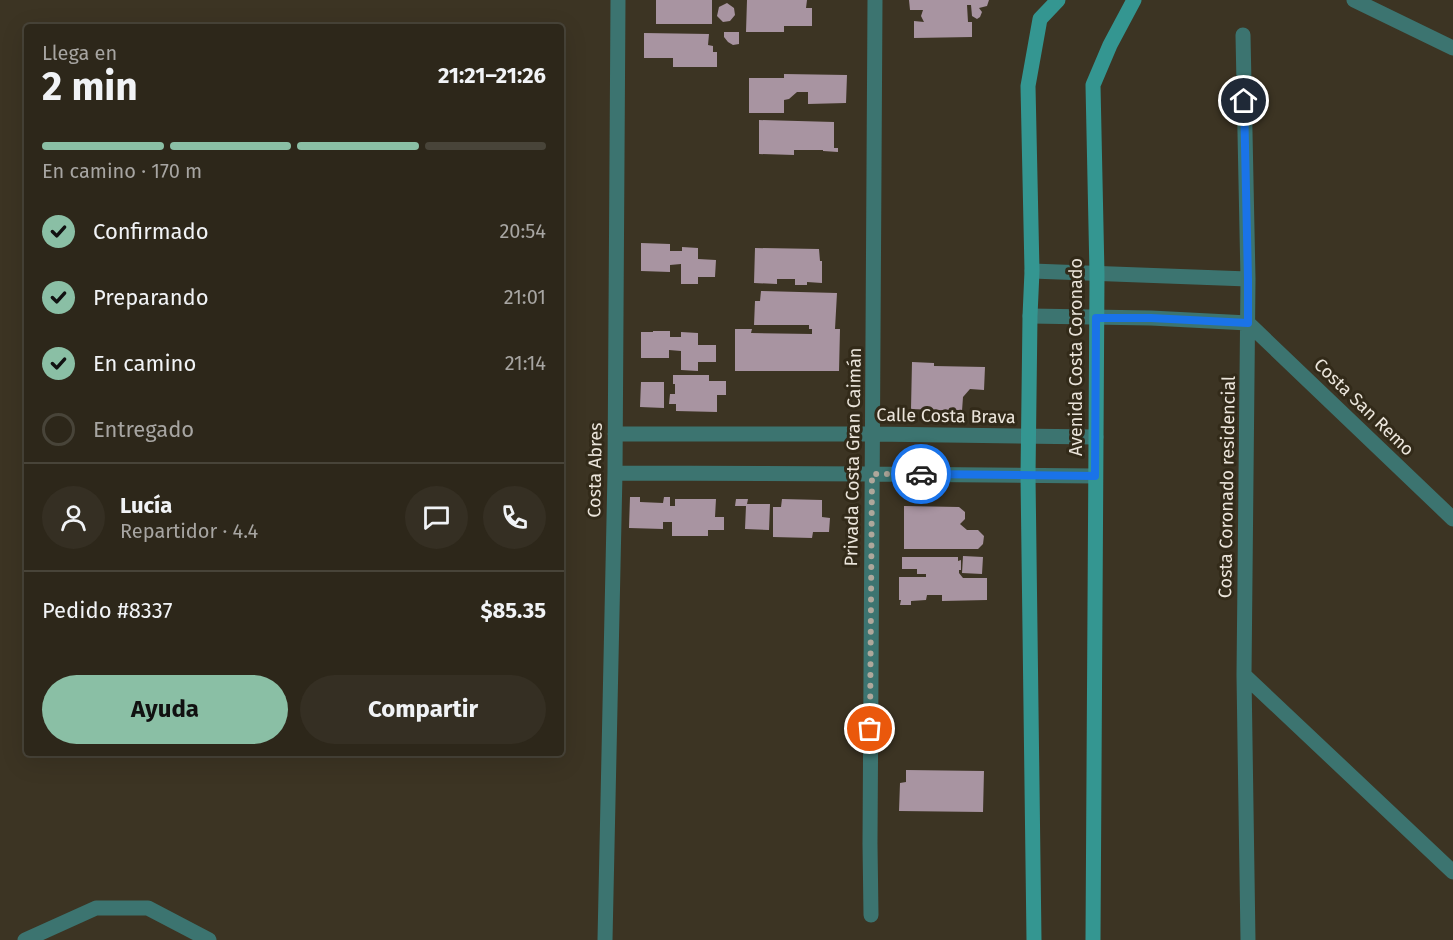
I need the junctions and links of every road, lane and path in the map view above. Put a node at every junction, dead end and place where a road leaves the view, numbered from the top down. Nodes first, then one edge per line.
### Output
1 (618, 0) edge
2 (875, 0) edge
3 (1058, 0) edge
4 (1134, 0) edge
5 (1353, 0) edge
6 (1243, 34) dead end
7 (1453, 48) edge
8 (1032, 271) junction
9 (1097, 274) junction
10 (1248, 279) junction
11 (1030, 316) junction
12 (1096, 318) junction
13 (1248, 323) junction
14 (615, 434) junction
15 (873, 434) junction
16 (1028, 436) junction
17 (1096, 437) junction
18 (615, 473) junction
19 (872, 474) junction
20 (1028, 476) junction
21 (1095, 476) junction
22 (1453, 519) edge
23 (1244, 675) junction
24 (1453, 872) edge
25 (871, 915) dead end
26 (25, 940) edge
27 (209, 940) edge
28 (604, 940) edge
29 (1034, 940) edge
30 (1092, 940) edge
31 (1248, 940) edge

1 - 14 street, Costa Abres
2 - 15 street, Privada Costa Gran Caimán
3 - 8 street
4 - 9 street, Avenida Costa Coronado
5 - 7 street
6 - 10 street, Costa Coronado residencial
8 - 9 street
8 - 11 street
9 - 10 street
9 - 12 street, Avenida Costa Coronado
10 - 13 street, Costa Coronado residencial
11 - 12 street
11 - 16 street
12 - 13 street
12 - 17 street, Avenida Costa Coronado
13 - 22 street, Costa San Remo
13 - 23 street, Costa Coronado residencial
14 - 15 street, Calle Costa Brava
14 - 18 street, Costa Abres
15 - 16 street, Calle Costa Brava
15 - 19 street, Privada Costa Gran Caimán
16 - 17 street, Calle Costa Brava
16 - 20 street
17 - 21 street, Avenida Costa Coronado
18 - 19 street
18 - 28 street, Costa Abres
19 - 20 street
19 - 25 street, Privada Costa Gran Caimán
20 - 21 street
20 - 29 street
21 - 30 street, Avenida Costa Coronado
23 - 24 street
23 - 31 street, Costa Coronado residencial
26 - 27 street

